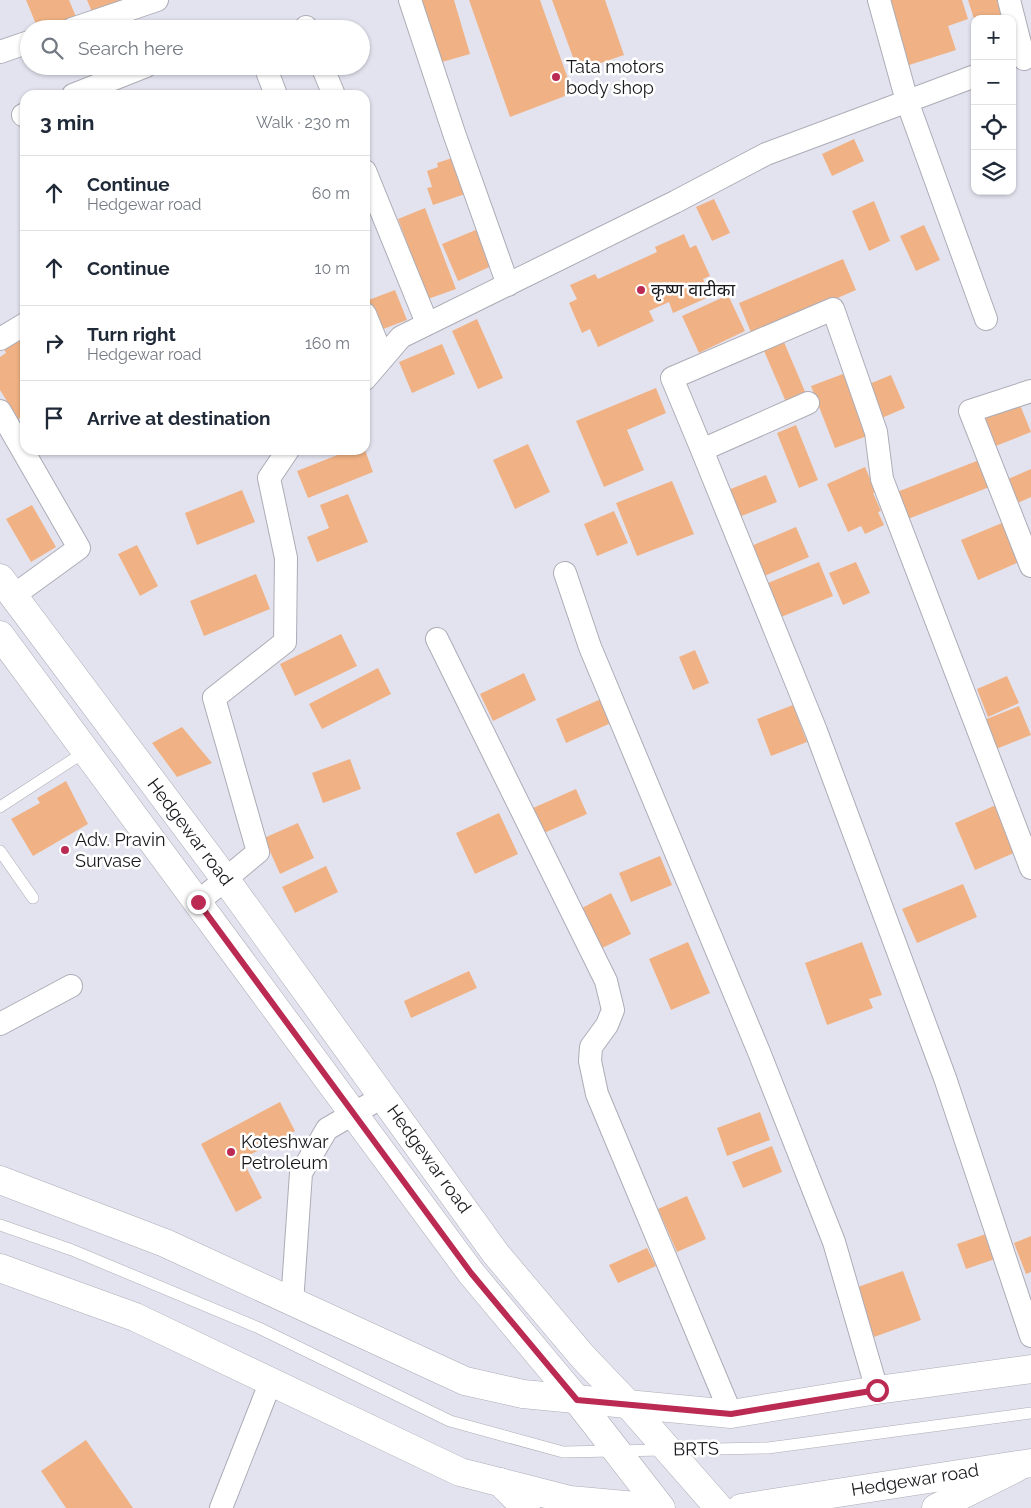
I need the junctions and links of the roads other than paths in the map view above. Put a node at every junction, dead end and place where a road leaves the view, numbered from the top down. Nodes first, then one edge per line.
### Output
1 (157, 0) edge
2 (410, 0) edge
3 (879, 0) edge
4 (1009, 0) edge
5 (98, 20) edge
6 (20, 45) edge
7 (0, 52) edge
8 (1022, 60) edge
9 (123, 75) edge
10 (268, 75) edge
11 (326, 75) edge
12 (971, 77) edge
13 (86, 90) edge
14 (274, 90) edge
15 (332, 90) edge
16 (906, 101) junction
17 (370, 183) edge
18 (508, 285) junction
19 (986, 319) dead end
20 (427, 322) junction
21 (20, 327) edge
22 (0, 339) edge
23 (370, 339) edge
24 (374, 359) edge
25 (1031, 391) edge
26 (808, 403) dead end
27 (0, 411) edge
28 (20, 436) edge
29 (702, 450) junction
30 (35, 455) edge
31 (285, 455) edge
32 (1031, 566) edge
33 (565, 573) dead end
34 (7, 586) edge
35 (0, 635) edge
36 (438, 639) dead end
37 (86, 751) junction
38 (0, 807) edge
39 (0, 851) edge
40 (1031, 868) edge
41 (226, 880) junction
42 (33, 898) dead end
43 (198, 902) junction
44 (71, 986) dead end
45 (0, 1024) edge
46 (384, 1096) junction
47 (353, 1113) junction
48 (3, 1177) edge
49 (0, 1225) edge
50 (0, 1268) edge
51 (292, 1303) junction
52 (1031, 1336) edge
53 (1031, 1369) edge
54 (270, 1381) junction
55 (877, 1390) junction
56 (577, 1400) junction
57 (627, 1403) junction
58 (1031, 1413) edge
59 (731, 1414) junction
60 (668, 1450) junction
61 (616, 1451) junction
62 (1028, 1464) edge
63 (500, 1482) junction
64 (221, 1508) edge
65 (526, 1508) edge
66 (660, 1508) edge
67 (719, 1508) edge
68 (740, 1508) edge
69 (936, 1508) edge

1 - 5 street
2 - 18 street
3 - 16 street
4 - 8 street
6 - 7 street
9 - 13 street
10 - 14 street
11 - 15 street
12 - 16 street
16 - 18 street
16 - 19 street
17 - 20 street
18 - 20 street
20 - 24 street
21 - 22 street
23 - 24 street
25 - 32 street
26 - 29 street
27 - 28 street
29 - 40 street
29 - 52 street
30 - 34 street
31 - 41 street
33 - 55 street
34 - 41 main road, Hedgewar road
35 - 37 main road, Hedgewar road
36 - 59 street
37 - 38 lane
37 - 43 main road, Hedgewar road
39 - 42 lane
41 - 43 street
41 - 46 main road, Hedgewar road
43 - 47 main road, Hedgewar road
44 - 45 street
46 - 47 street
46 - 57 main road, Hedgewar road
47 - 51 street
47 - 56 main road, Hedgewar road
48 - 51 main road
49 - 61 lane, BRTS
50 - 54 main road
51 - 56 main road
53 - 55 main road
54 - 63 main road
54 - 64 street
55 - 59 main road
56 - 57 main road
56 - 61 main road, Hedgewar road
57 - 59 main road
57 - 60 main road, Hedgewar road
58 - 60 lane, BRTS
60 - 61 lane, BRTS
60 - 67 main road, Hedgewar road
61 - 66 main road, Hedgewar road
62 - 68 main road, Hedgewar road
62 - 69 main road
63 - 65 main road
63 - 66 main road

